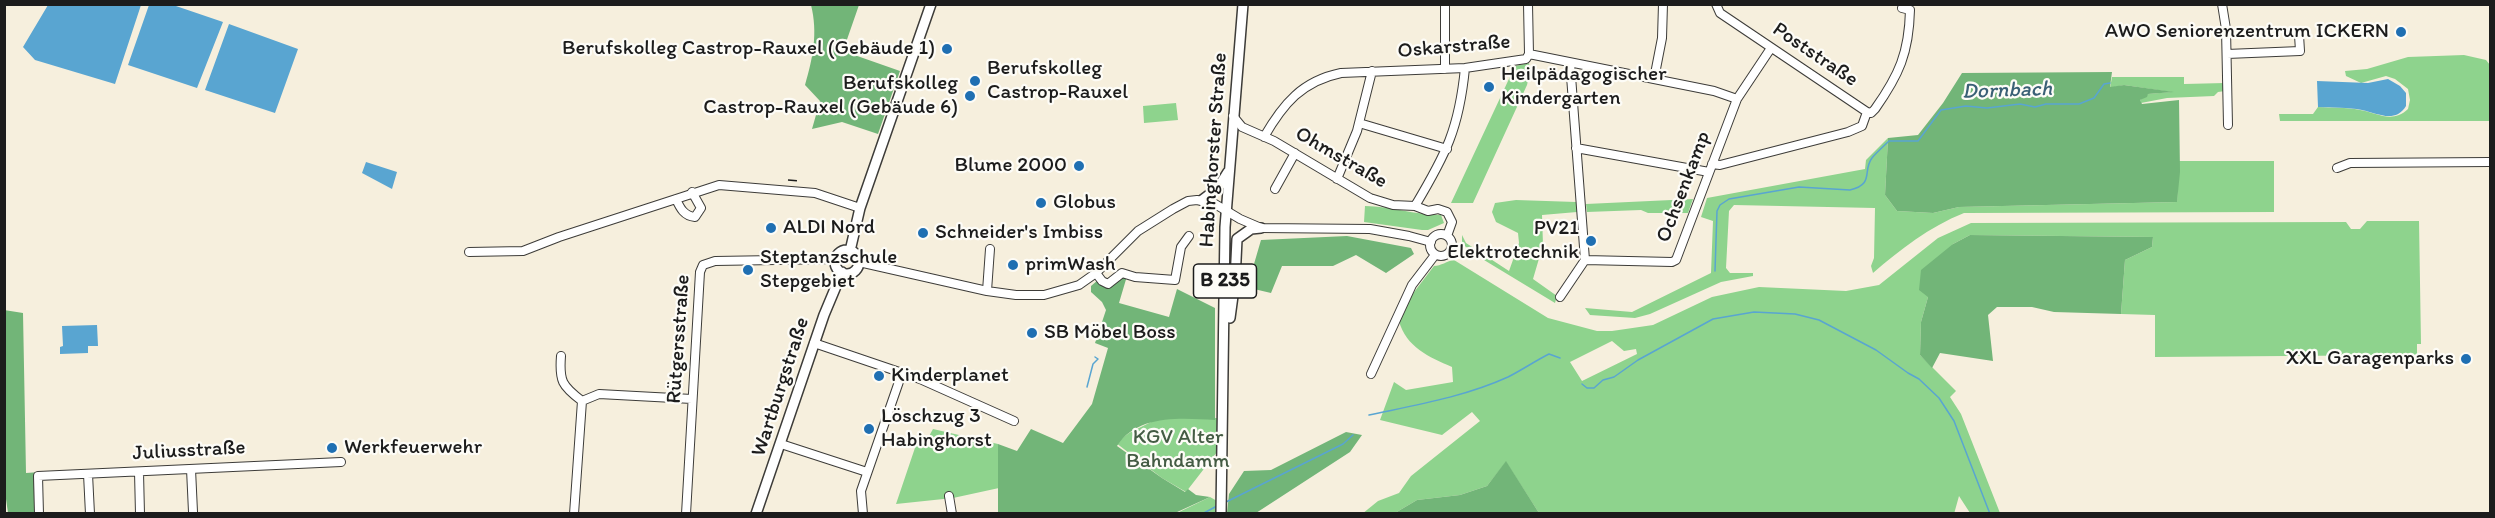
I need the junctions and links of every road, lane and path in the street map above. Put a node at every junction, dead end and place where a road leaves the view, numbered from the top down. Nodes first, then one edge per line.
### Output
1 (931, 4) edge
2 (1243, 4) edge
3 (1445, 4) edge
4 (1528, 4) edge
5 (1663, 4) edge
6 (1716, 4) edge
7 (2222, 4) edge
8 (1902, 8) dead end
9 (2300, 35) dead end
10 (1771, 48) junction
11 (1529, 54) junction
12 (2227, 54) junction
13 (1570, 63) junction
14 (1465, 68) junction
15 (1445, 69) junction
16 (1371, 73) junction
17 (1654, 79) junction
18 (1737, 99) junction
19 (1867, 112) junction
20 (1233, 116) junction
21 (1359, 123) junction
22 (2228, 124) dead end
23 (1264, 137) junction
24 (1576, 148) junction
25 (1447, 149) junction
26 (1295, 153) junction
27 (2490, 162) edge
28 (1710, 168) junction
29 (2337, 168) dead end
30 (1229, 170) junction
31 (1337, 179) junction
32 (1275, 189) dead end
33 (692, 192) junction
34 (675, 199) junction
35 (1202, 200) junction
36 (1415, 206) junction
37 (860, 208) junction
38 (1227, 211) junction
39 (1261, 228) junction
40 (1189, 236) dead end
41 (1447, 236) junction
42 (1431, 242) junction
43 (990, 249) dead end
44 (850, 250) junction
45 (470, 252) dead end
46 (1435, 255) junction
47 (836, 259) junction
48 (1585, 260) junction
49 (859, 262) junction
50 (842, 272) junction
51 (1096, 273) junction
52 (987, 291) junction
53 (1560, 297) dead end
54 (814, 343) junction
55 (1225, 350) junction
56 (561, 356) dead end
57 (902, 373) junction
58 (1371, 374) dead end
59 (692, 399) junction
60 (582, 401) junction
61 (1014, 421) dead end
62 (781, 444) junction
63 (341, 462) dead end
64 (190, 469) junction
65 (139, 471) junction
66 (867, 472) junction
67 (88, 474) junction
68 (949, 496) dead end
69 (193, 512) dead end
70 (1221, 512) edge
71 (39, 513) edge
72 (90, 513) edge
73 (140, 513) edge
74 (574, 513) edge
75 (686, 513) edge
76 (756, 513) edge
77 (863, 513) edge
78 (952, 513) edge

1 - 37 main road
2 - 20 main road, Habinghorster Straße / B 235
3 - 15 street
4 - 11 street
5 - 17 street
6 - 10 street, Poststraße
7 - 12 street
8 - 19 street
9 - 12 street
10 - 18 street, Ochsenkamp
10 - 19 street, Poststraße
11 - 13 street, Oskarstraße
11 - 14 street, Oskarstraße
12 - 22 street
13 - 17 street, Oskarstraße
13 - 24 street
14 - 15 street, Oskarstraße
14 - 25 street
15 - 16 street, Oskarstraße
16 - 21 street
16 - 23 street, Oskarstraße
17 - 18 street, Oskarstraße
18 - 28 street, Ochsenkamp
19 - 28 street
20 - 23 street, Ohmstraße
20 - 30 main road, Habinghorster Straße / B 235
21 - 25 street
21 - 31 street
23 - 26 street, Ohmstraße
24 - 28 street
24 - 48 street
25 - 36 street
26 - 31 street, Ohmstraße
26 - 32 street
27 - 29 street
28 - 48 street, Ochsenkamp
30 - 35 main road
30 - 38 main road, Habinghorster Straße / B 235
31 - 36 street, Ohmstraße
33 - 34 street
33 - 34 street
33 - 37 street
34 - 45 street
35 - 38 street
35 - 51 street
36 - 41 street, Ohmstraße
37 - 44 main road
38 - 39 street
38 - 55 main road, Habinghorster Straße / B 235
39 - 42 street
39 - 55 main road
40 - 51 street
41 - 42 street
41 - 46 street
42 - 46 street
43 - 52 street
44 - 47 main road
44 - 49 main road
46 - 58 street
47 - 50 main road
47 - 59 street, Rütgersstraße
48 - 53 street
49 - 50 main road
49 - 52 street
50 - 54 main road, Wartburgstraße
51 - 52 street
54 - 57 street
54 - 62 main road, Wartburgstraße
55 - 70 main road, Habinghorster Straße / B 235
56 - 60 street
57 - 61 street
57 - 66 street
59 - 60 street
59 - 75 street, Rütgersstraße
60 - 74 street
62 - 66 street
62 - 76 main road, Wartburgstraße
63 - 64 street, Juliusstraße
64 - 65 street, Juliusstraße
64 - 69 street
65 - 67 street, Juliusstraße
65 - 73 street
66 - 77 street
67 - 71 street, Juliusstraße
67 - 72 street
68 - 78 street

